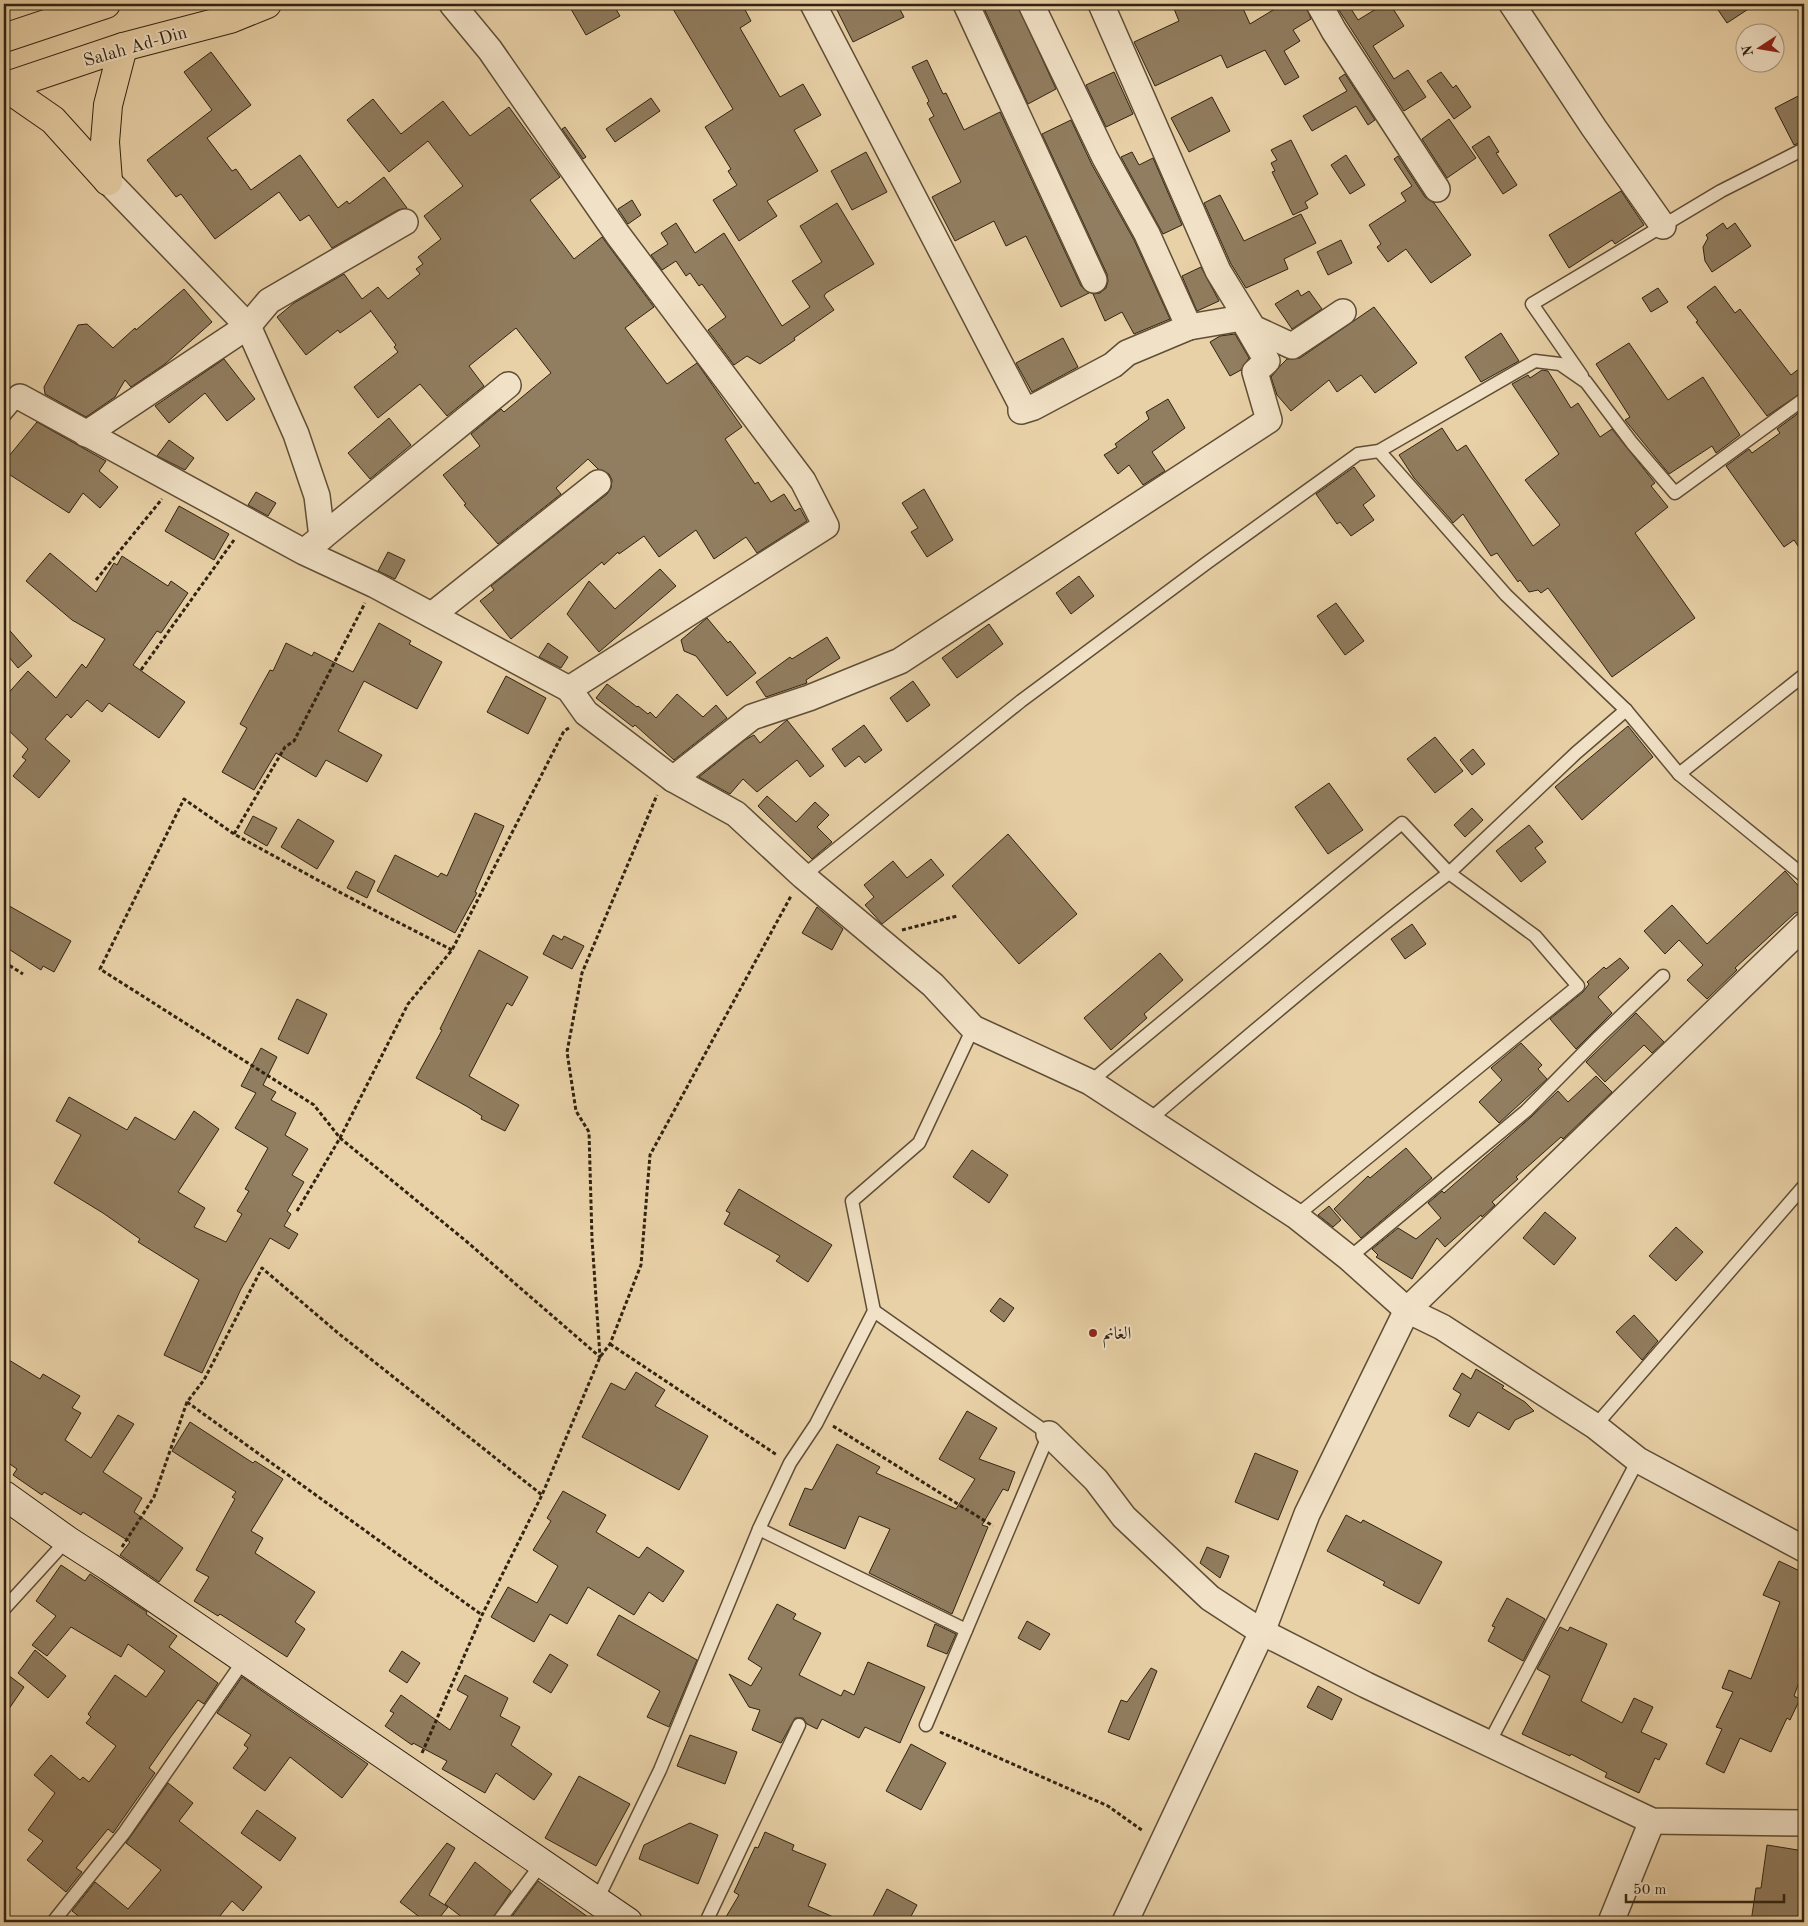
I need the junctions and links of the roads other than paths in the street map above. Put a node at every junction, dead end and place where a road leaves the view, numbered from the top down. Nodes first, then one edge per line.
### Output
1 (106, 4) edge
2 (267, 4) edge
3 (452, 4) edge
4 (813, 4) edge
5 (966, 4) edge
6 (1032, 4) edge
7 (1101, 4) edge
8 (1319, 4) edge
9 (1512, 4) edge
10 (4, 38) edge
11 (123, 47) junction
12 (4, 86) edge
13 (1804, 149) edge
14 (108, 181) junction
15 (1438, 189) dead end
16 (405, 222) dead end
17 (1663, 226) junction
18 (1094, 280) dead end
19 (1343, 312) dead end
20 (248, 326) junction
21 (1188, 327) junction
22 (1586, 382) junction
23 (508, 385) dead end
24 (20, 396) joint
25 (1804, 399) edge
26 (4, 416) edge
27 (86, 434) junction
28 (1379, 451) junction
29 (598, 483) dead end
30 (313, 544) junction
31 (432, 615) junction
32 (1804, 675) edge
33 (569, 689) junction
34 (1626, 710) junction
35 (1679, 774) junction
36 (670, 776) junction
37 (1449, 873) junction
38 (802, 876) junction
39 (1804, 876) edge
40 (1804, 926) edge
41 (1663, 976) dead end
42 (973, 1028) junction
43 (1090, 1082) junction
44 (1149, 1120) junction
45 (1804, 1186) edge
46 (1296, 1216) junction
47 (1348, 1258) junction
48 (874, 1310) junction
49 (1407, 1310) junction
50 (1595, 1426) junction
51 (1049, 1434) junction
52 (1638, 1460) junction
53 (4, 1495) edge
54 (759, 1529) junction
55 (66, 1540) junction
56 (1804, 1549) edge
57 (4, 1609) edge
58 (966, 1630) junction
59 (1262, 1632) junction
60 (244, 1660) junction
61 (799, 1725) dead end
62 (926, 1725) road end
63 (1489, 1743) junction
64 (1652, 1821) junction
65 (1804, 1822) edge
66 (542, 1863) junction
67 (597, 1900) junction
68 (624, 1921) edge
69 (53, 1922) edge
70 (498, 1922) edge
71 (706, 1922) edge
72 (1124, 1922) edge
73 (1612, 1922) edge

1 - 10 highway
2 - 11 highway, Salah Ad-Din
3 - 33 street
4 - 21 street
5 - 18 street
6 - 21 street
7 - 19 street
8 - 15 street
9 - 17 street
11 - 12 highway, Salah Ad-Din
11 - 14 highway
12 - 14 highway
13 - 17 lane
14 - 20 street
16 - 20 street
17 - 22 lane
20 - 27 street
20 - 30 street
21 - 36 street
22 - 25 lane
22 - 28 lane
23 - 30 street
24 - 26 lane
24 - 27 street
27 - 30 street
28 - 34 lane
28 - 38 lane
29 - 31 street
30 - 31 street
31 - 33 street
32 - 35 lane
33 - 36 street
34 - 35 lane
34 - 37 lane
35 - 39 lane
36 - 38 street
37 - 43 lane
37 - 44 lane
37 - 46 lane
38 - 42 street
40 - 49 street
41 - 47 lane
42 - 43 street
42 - 48 lane
43 - 44 street
44 - 46 street
45 - 50 lane
46 - 47 street
47 - 49 street
48 - 51 lane
48 - 54 lane
49 - 50 street
49 - 59 street
50 - 52 street
51 - 58 lane
51 - 59 street
52 - 56 street
52 - 63 lane
53 - 55 street
54 - 58 lane
54 - 67 lane
55 - 57 lane
55 - 60 street
58 - 62 lane
59 - 63 street
59 - 72 street
60 - 66 street
60 - 69 lane
61 - 71 lane
63 - 64 street
64 - 65 street
64 - 73 street
66 - 67 street
66 - 70 lane
67 - 68 street

